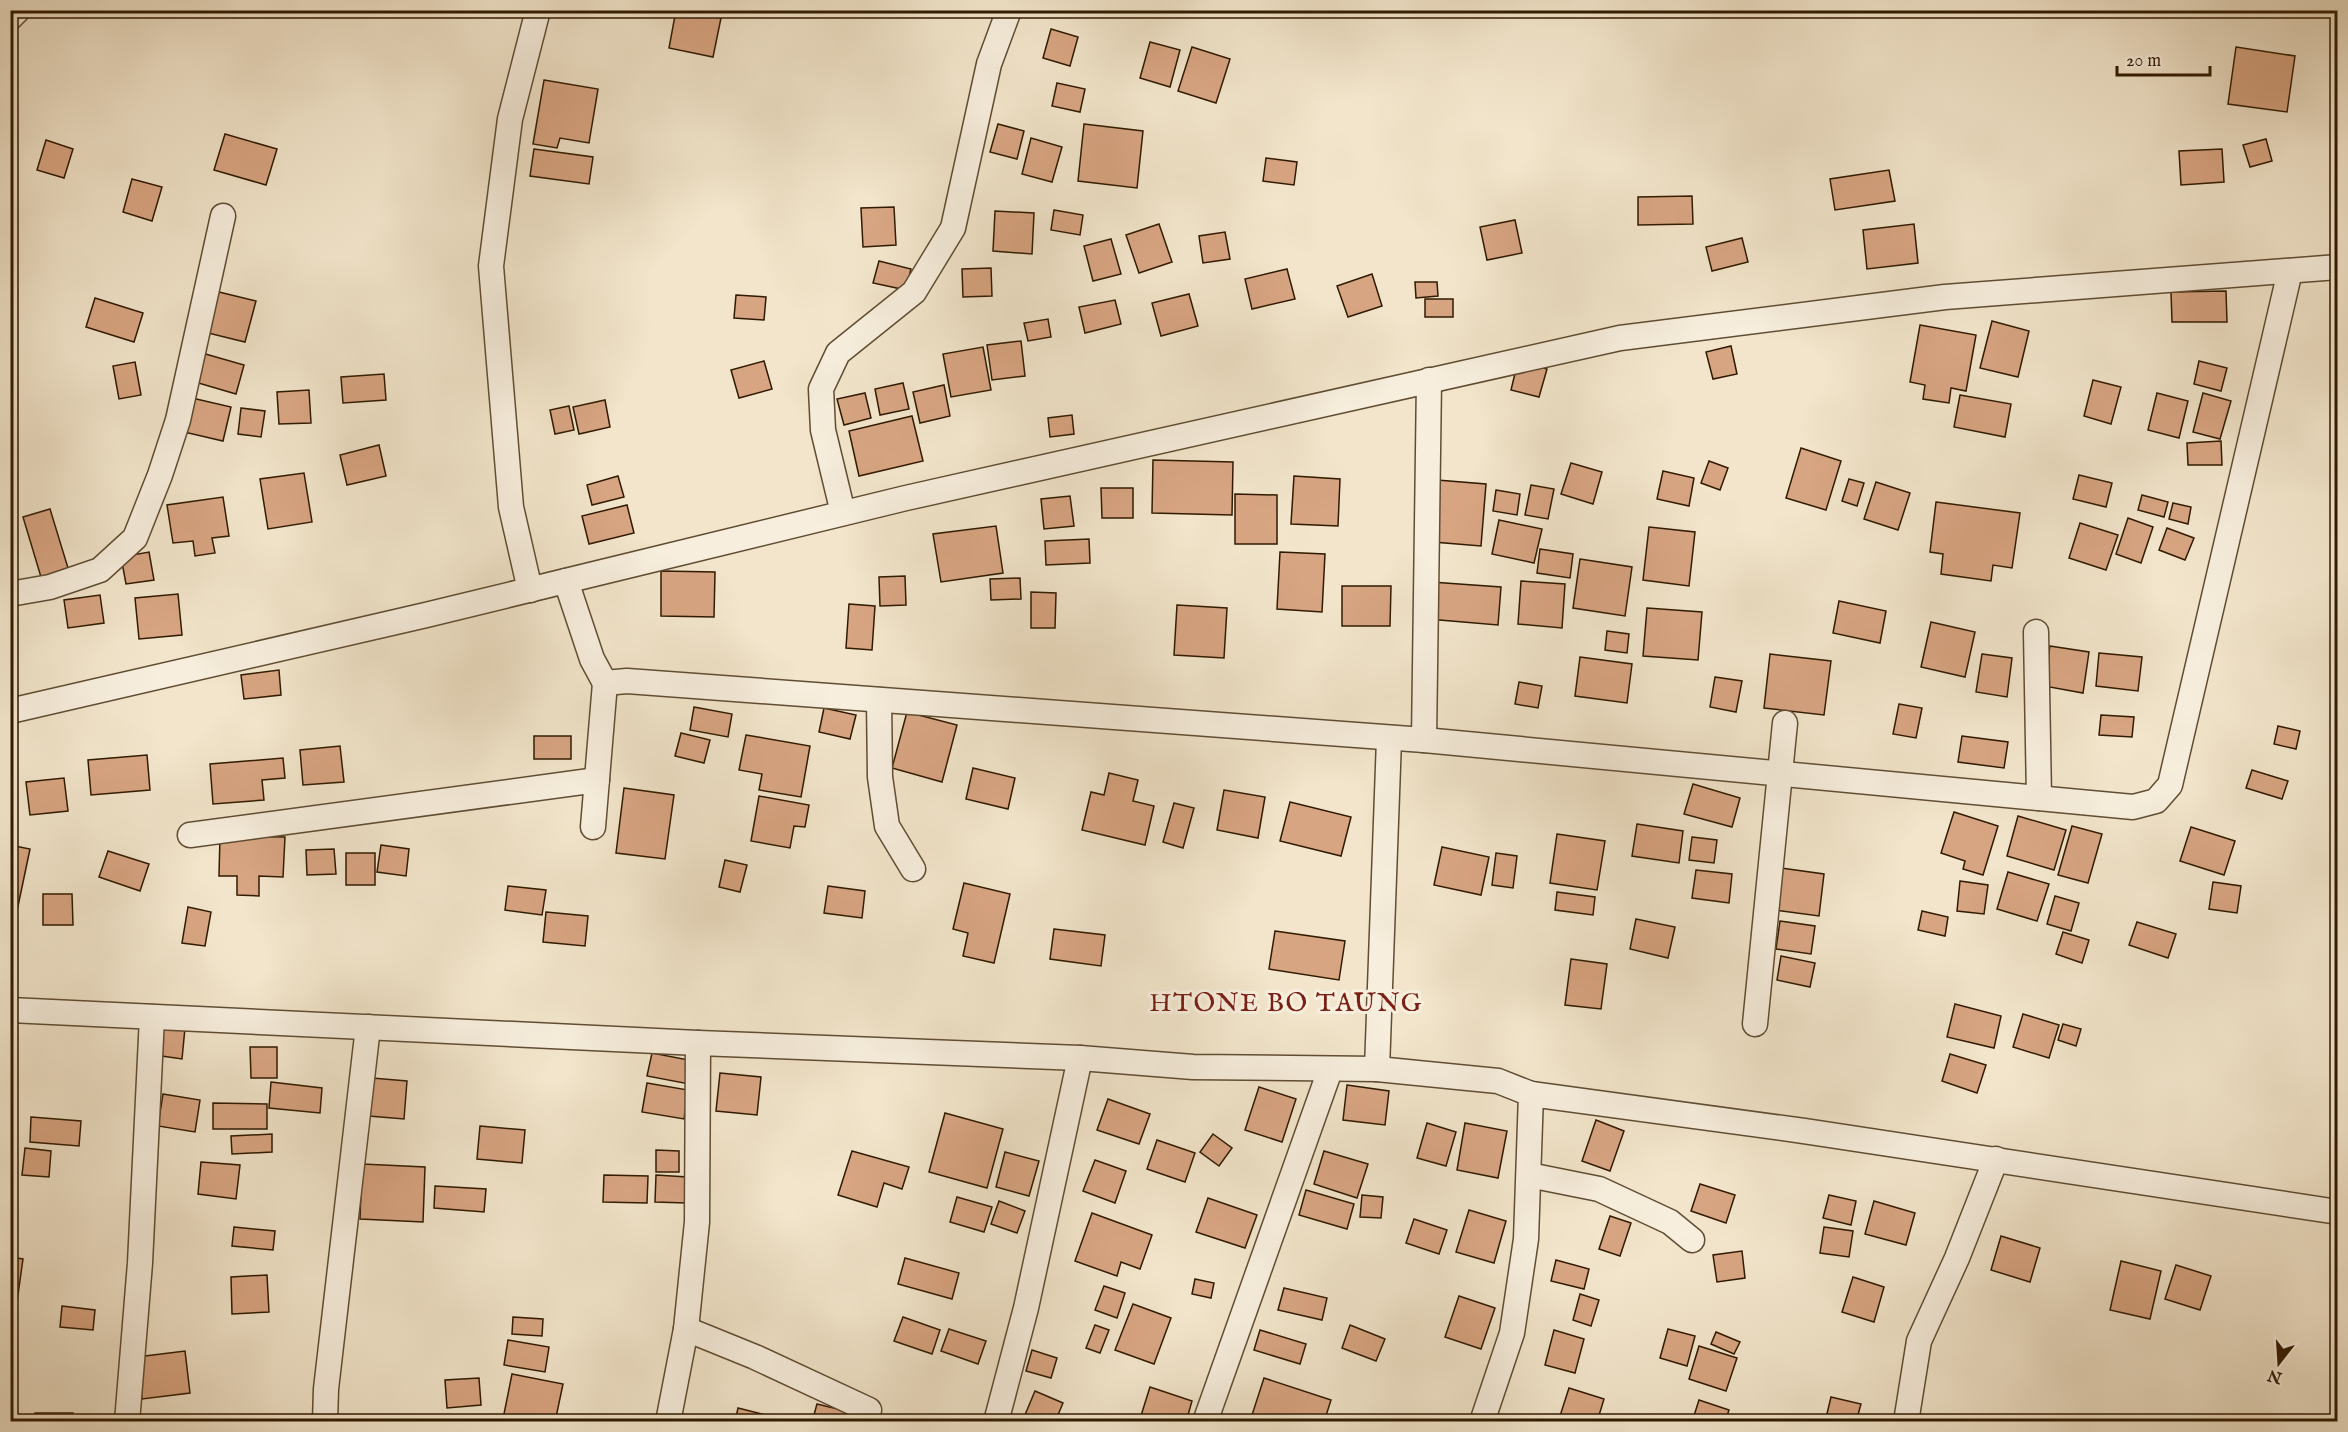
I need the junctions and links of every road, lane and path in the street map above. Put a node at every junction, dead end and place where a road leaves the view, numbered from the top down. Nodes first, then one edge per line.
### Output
1 (18, 10) edge
2 (538, 10) edge
3 (1009, 10) edge
4 (10, 18) edge
5 (223, 216) dead end
6 (2337, 267) edge
7 (2290, 272) junction
8 (1429, 380) junction
9 (843, 513) junction
10 (566, 581) junction
11 (530, 590) junction
12 (10, 594) edge
13 (2036, 632) dead end
14 (605, 683) junction
15 (879, 700) junction
16 (10, 711) edge
17 (1785, 723) dead end
18 (1389, 740) junction
19 (1424, 740) junction
20 (1779, 774) junction
21 (597, 780) junction
22 (2039, 798) junction
23 (592, 827) dead end
24 (190, 835) dead end
25 (913, 869) dead end
26 (10, 1010) edge
27 (152, 1017) junction
28 (1755, 1024) dead end
29 (368, 1028) junction
30 (698, 1043) junction
31 (1080, 1058) junction
32 (1377, 1060) junction
33 (1329, 1070) junction
34 (1531, 1094) junction
35 (1996, 1159) junction
36 (1528, 1175) junction
37 (2337, 1212) edge
38 (1692, 1240) dead end
39 (686, 1329) junction
40 (127, 1422) edge
41 (325, 1422) edge
42 (668, 1422) edge
43 (865, 1422) edge
44 (996, 1422) edge
45 (1205, 1422) edge
46 (1482, 1422) edge
47 (1906, 1422) edge

1 - 4 street
2 - 11 street
3 - 9 street
5 - 12 street
6 - 7 street
7 - 8 street
7 - 22 street
8 - 9 street
8 - 19 street
9 - 10 street
10 - 11 street
10 - 14 street
11 - 16 street
13 - 22 street
14 - 15 street
14 - 21 street
15 - 18 street
15 - 25 street
17 - 20 street
18 - 19 street
18 - 32 street
19 - 20 street
20 - 22 street
20 - 28 street
21 - 23 street
21 - 24 street
26 - 27 street
27 - 29 street
27 - 40 street
29 - 30 street
29 - 41 street
30 - 31 street
30 - 39 street
31 - 33 street
31 - 44 street
32 - 33 street
32 - 34 street
33 - 45 street
34 - 35 street
34 - 36 street
35 - 37 street
35 - 47 street
36 - 38 street
36 - 46 street
39 - 42 street
39 - 43 street

